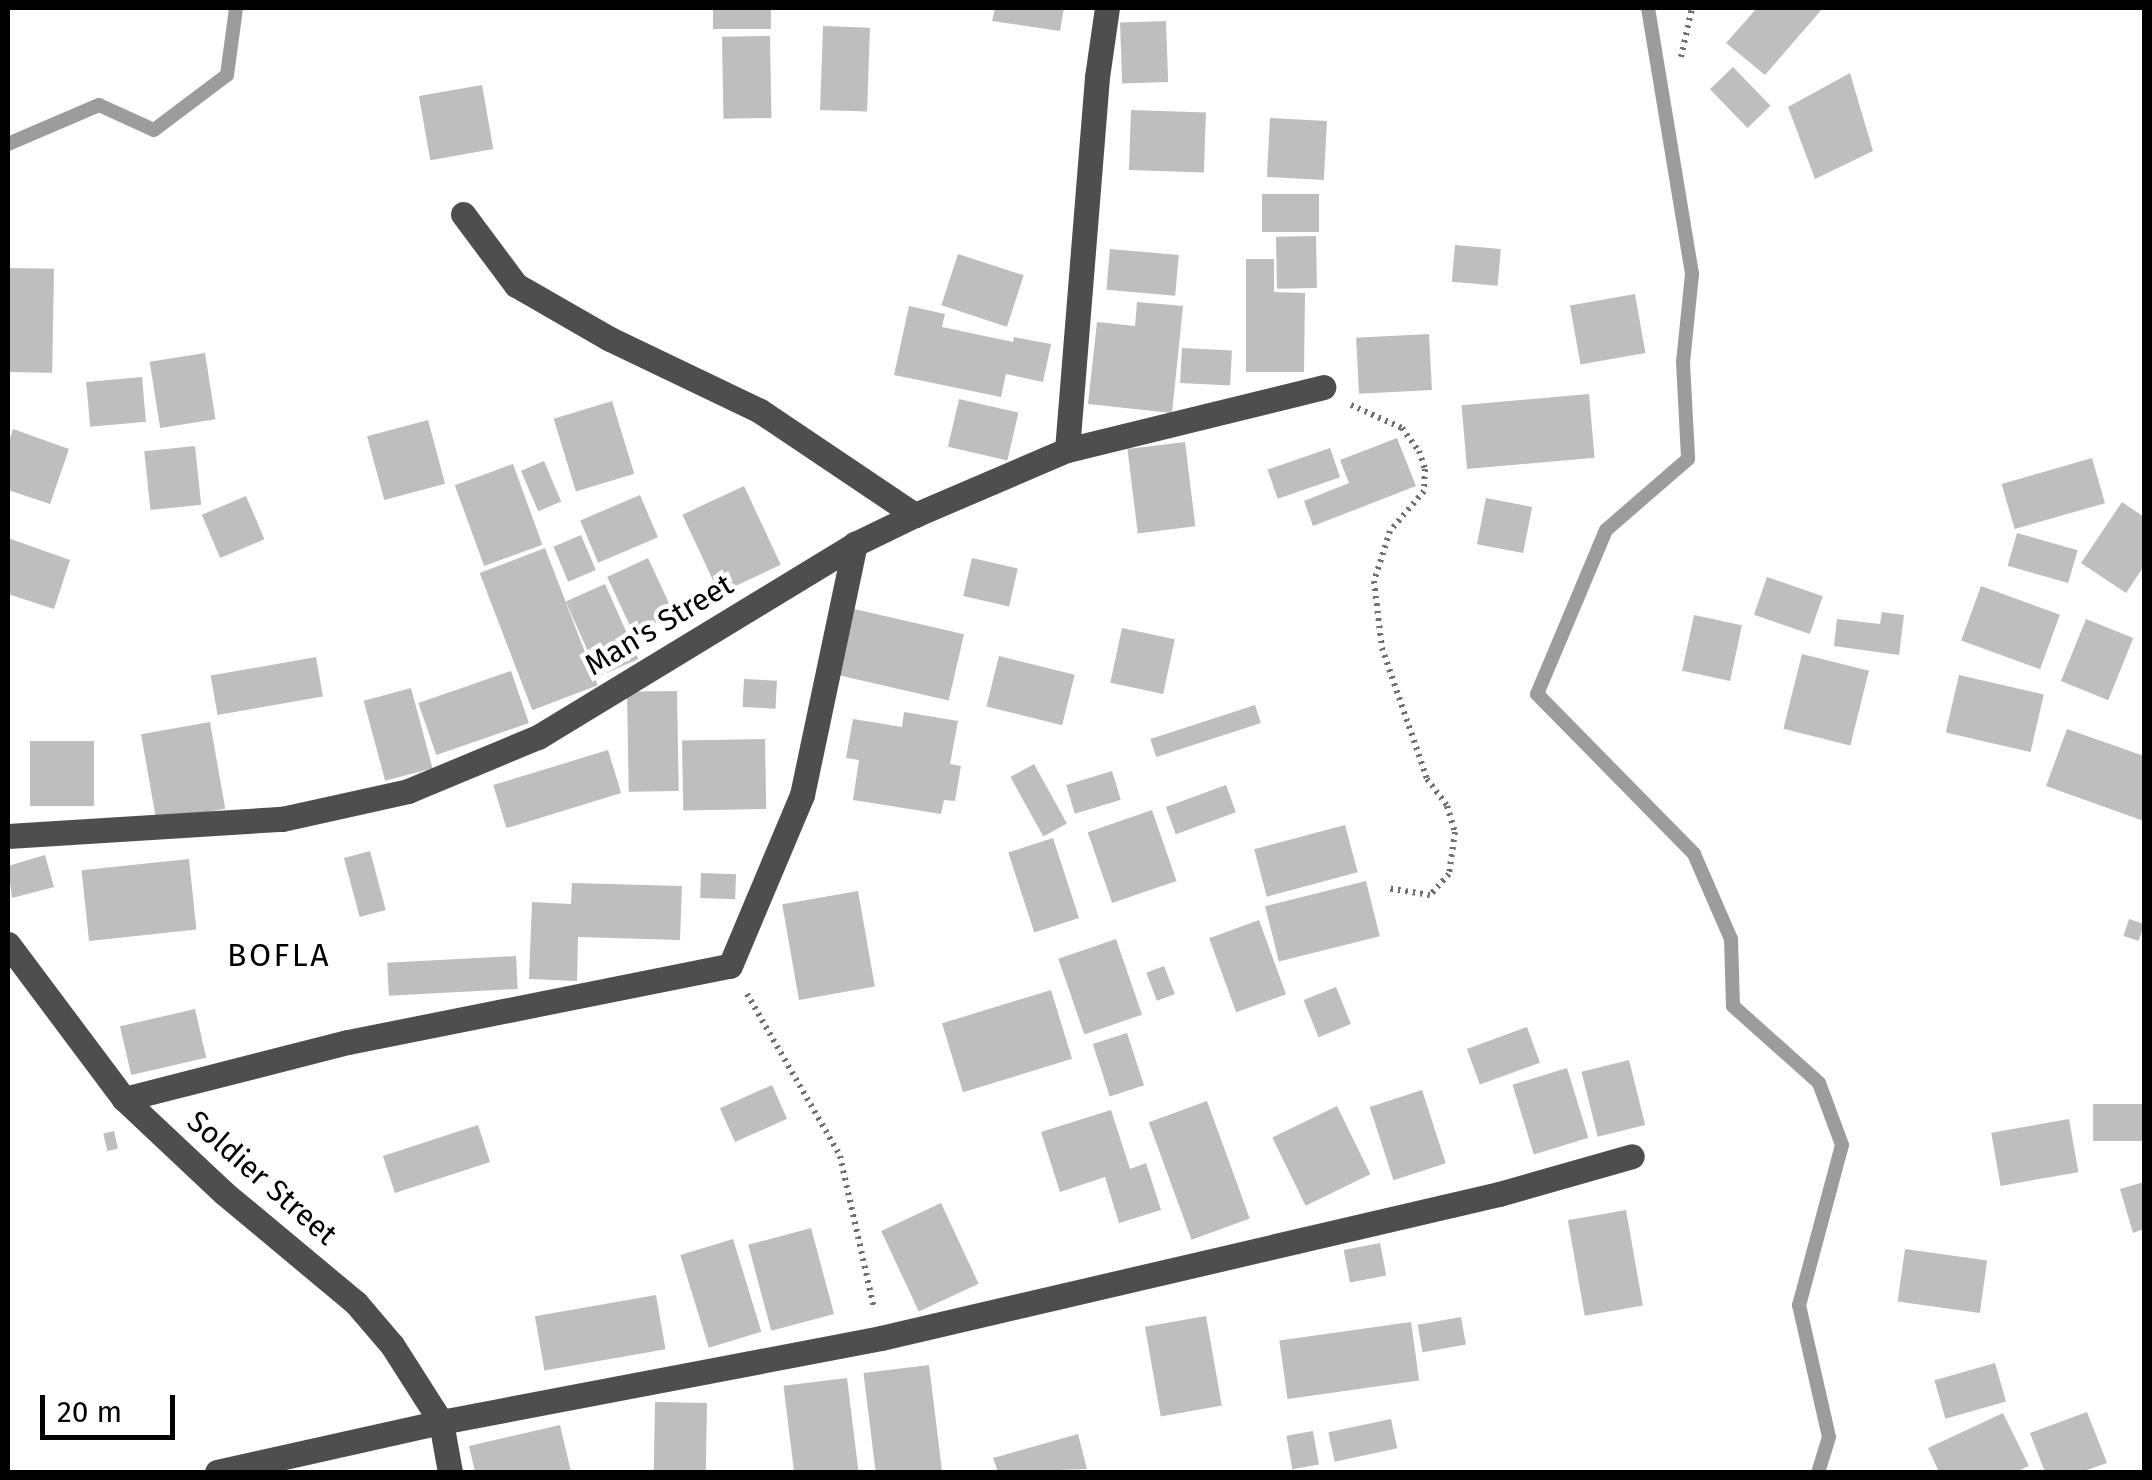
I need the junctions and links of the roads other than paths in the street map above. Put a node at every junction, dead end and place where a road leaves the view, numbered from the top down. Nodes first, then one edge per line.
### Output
1 (1107, 8) edge
2 (463, 214) dead end
3 (1324, 388) road end
4 (1067, 450) junction
5 (915, 516) junction
6 (855, 544) junction
7 (8, 836) edge
8 (8, 944) edge
9 (124, 1099) junction
10 (1632, 1156) dead end
11 (441, 1422) junction
12 (217, 1472) edge
13 (450, 1472) edge

1 - 4 street
2 - 5 street
3 - 4 street, Man's Street
4 - 5 street, Man's Street
5 - 6 street, Man's Street
6 - 7 street, Man's Street
6 - 9 street
8 - 9 street, Soldier Street
9 - 11 street, Soldier Street
10 - 11 street
11 - 12 street
11 - 13 street, Soldier Street

